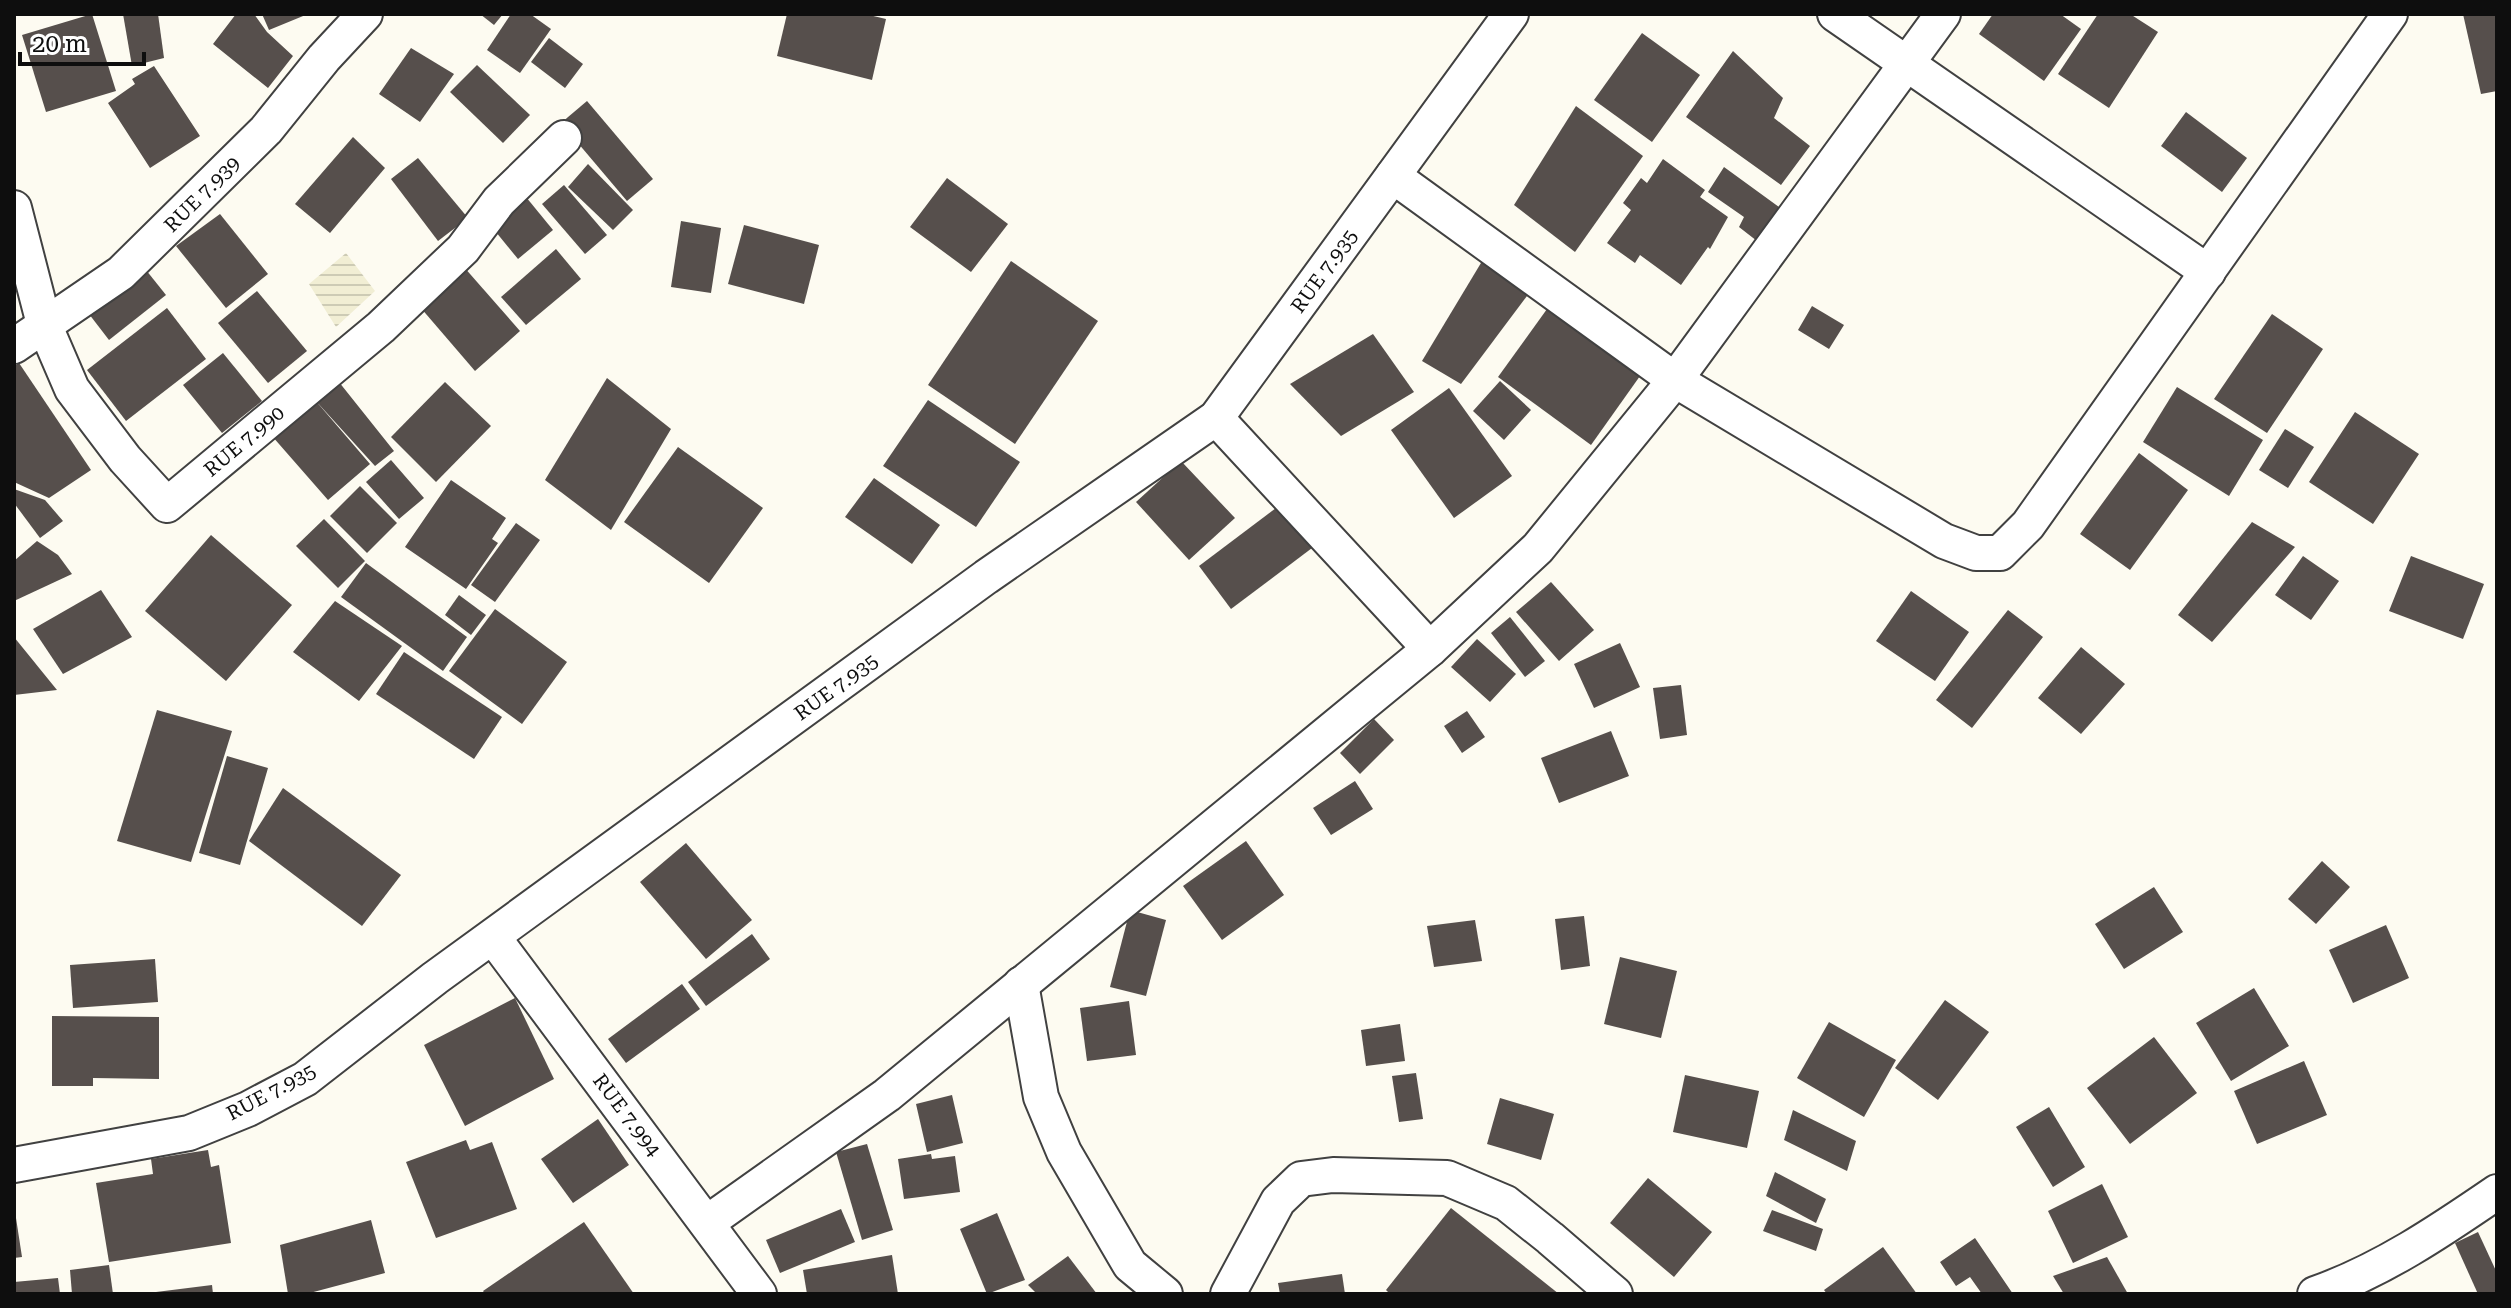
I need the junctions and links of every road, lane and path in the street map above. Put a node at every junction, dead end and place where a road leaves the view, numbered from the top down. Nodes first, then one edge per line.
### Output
1 (365, 14) edge
2 (1511, 14) edge
3 (1835, 14) edge
4 (1943, 14) edge
5 (2390, 14) edge
6 (1908, 65) junction
7 (564, 138) dead end
8 (1393, 176) junction
9 (14, 208) edge
10 (2208, 272) junction
11 (44, 324) junction
12 (14, 346) edge
13 (1675, 380) junction
14 (1216, 418) junction
15 (1430, 649) junction
16 (493, 937) junction
17 (1021, 984) junction
18 (14, 1165) edge
19 (2497, 1192) edge
20 (708, 1222) junction
21 (759, 1294) edge
22 (1165, 1294) edge
23 (1228, 1294) edge
24 (1615, 1294) edge
25 (2315, 1294) edge

1 - 11 street, RUE 7.939
2 - 8 street, RUE 7.935
3 - 6 street
4 - 6 street
5 - 10 street
6 - 10 street
6 - 13 street
7 - 11 street, RUE 7.990
8 - 13 street
8 - 14 street, RUE 7.935
9 - 11 street, RUE 7.990
10 - 13 street
11 - 12 street, RUE 7.939
13 - 15 street
14 - 15 street
14 - 16 street, RUE 7.935
15 - 17 street
16 - 18 street, RUE 7.935
16 - 20 street, RUE 7.994
17 - 20 street
17 - 22 street
19 - 25 street
20 - 21 street, RUE 7.994
23 - 24 street

